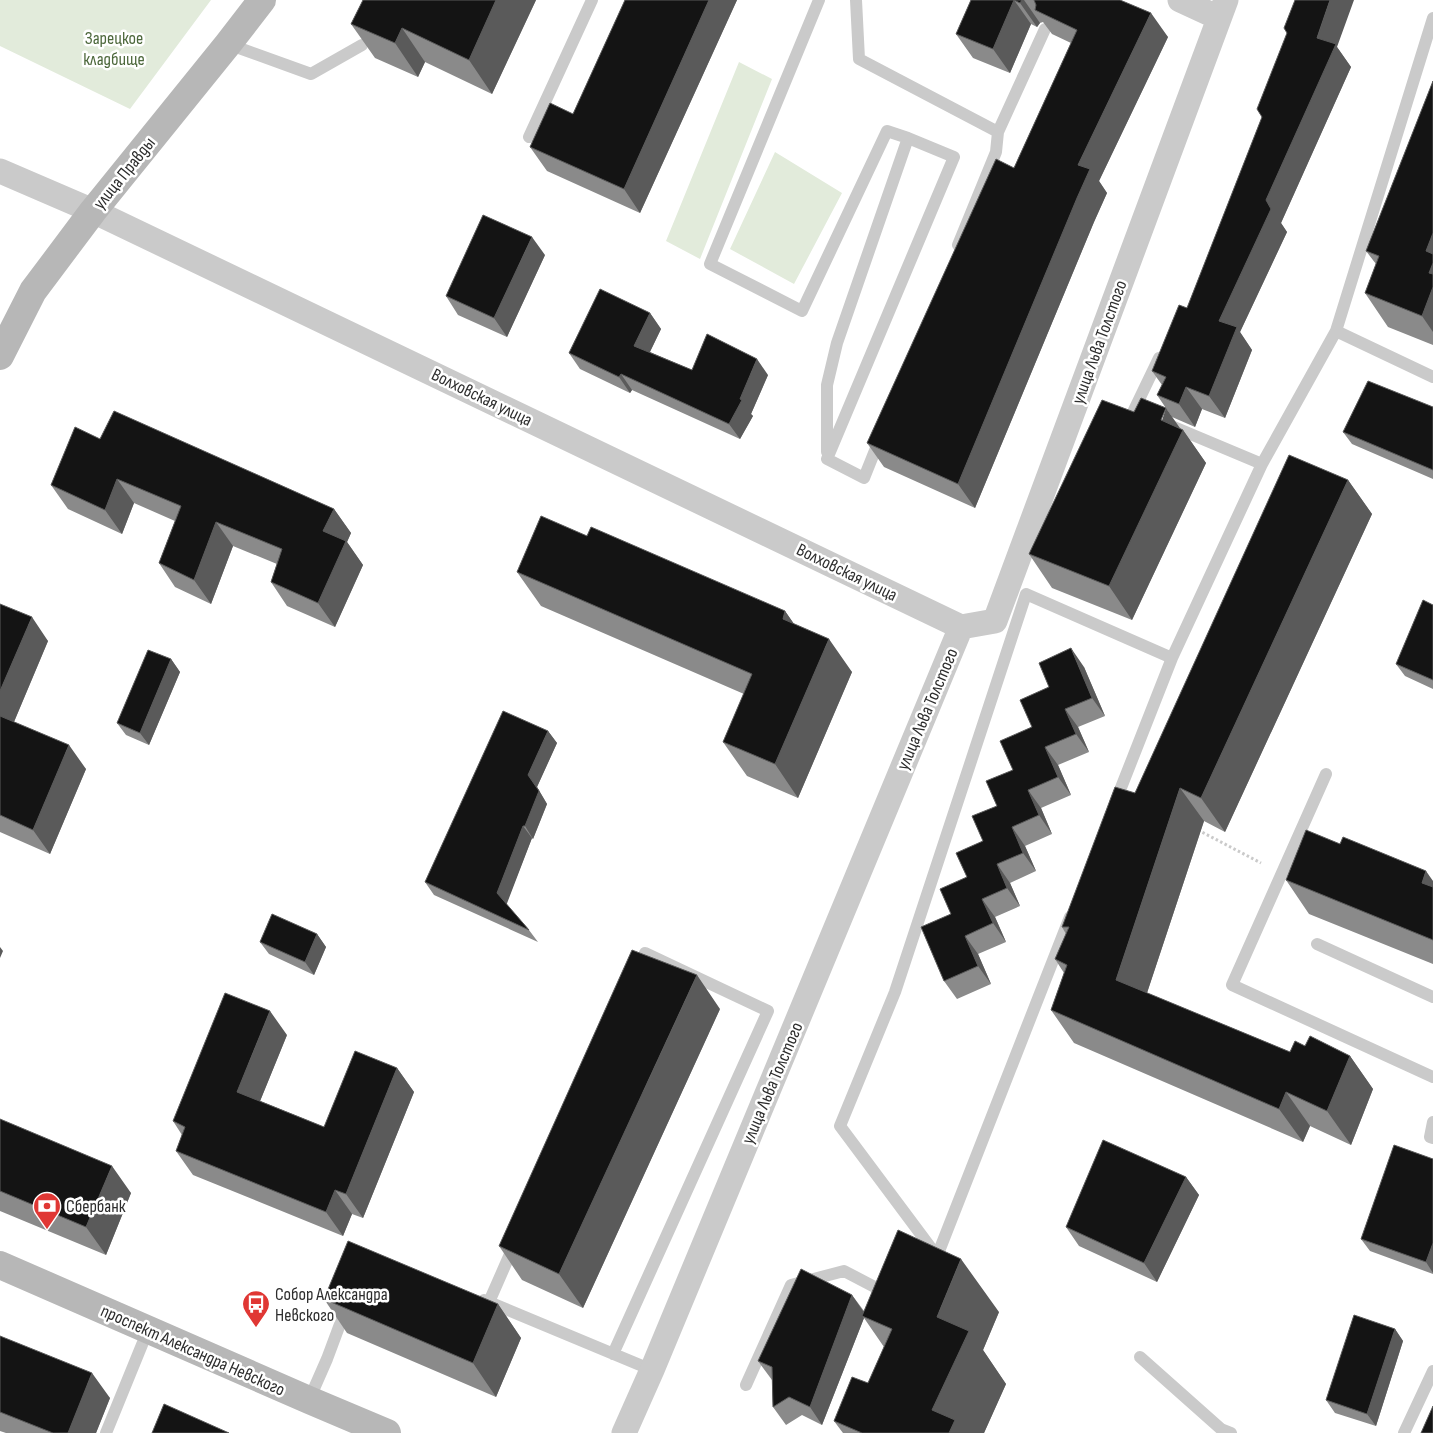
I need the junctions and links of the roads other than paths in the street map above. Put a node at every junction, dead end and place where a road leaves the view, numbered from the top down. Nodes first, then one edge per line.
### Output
1 (262, 0) edge
2 (592, 0) edge
3 (818, 0) edge
4 (856, 0) edge
5 (1180, 0) edge
6 (1223, 9) edge
7 (1433, 18) edge
8 (1045, 29) edge
9 (228, 44) junction
10 (362, 45) edge
11 (998, 132) junction
12 (529, 136) dead end
13 (908, 138) junction
14 (0, 171) edge
15 (93, 211) junction
16 (952, 261) edge
17 (1336, 331) junction
18 (1163, 348) edge
19 (0, 356) edge
20 (1433, 377) edge
21 (886, 424) edge
22 (828, 459) junction
23 (1262, 464) junction
24 (961, 627) junction
25 (1172, 658) junction
26 (1326, 774) dead end
27 (1110, 814) edge
28 (1074, 906) edge
29 (1317, 944) dead end
30 (633, 980) edge
31 (1433, 997) edge
32 (1433, 1077) edge
33 (1433, 1122) edge
34 (1433, 1138) edge
35 (521, 1230) edge
36 (937, 1256) junction
37 (0, 1265) edge
38 (930, 1273) edge
39 (471, 1294) edge
40 (351, 1296) edge
41 (897, 1298) edge
42 (489, 1302) junction
43 (148, 1330) junction
44 (613, 1354) junction
45 (1140, 1357) dead end
46 (652, 1370) junction
47 (1433, 1371) edge
48 (746, 1384) dead end
49 (309, 1400) junction
50 (1224, 1432) edge
51 (106, 1433) edge
52 (387, 1433) edge
53 (624, 1433) edge
54 (1404, 1433) edge

1 - 9 main road, улица Правды
2 - 12 lane
3 - 13 lane
4 - 11 lane
5 - 6 street
6 - 24 street, улица Льва Толстого
7 - 17 lane
8 - 11 lane
9 - 10 lane
9 - 15 main road, улица Правды
11 - 16 lane
13 - 22 lane
13 - 22 lane
14 - 15 street, Волховская улица
15 - 19 main road, улица Правды
15 - 24 street, Волховская улица
17 - 20 lane
17 - 23 lane
18 - 23 lane
21 - 22 lane
23 - 25 lane
24 - 46 street, улица Льва Толстого
25 - 27 lane
25 - 36 lane
26 - 32 lane
28 - 36 lane
29 - 31 lane
30 - 44 lane
33 - 34 lane
35 - 42 lane
36 - 38 lane
37 - 43 main road, проспект Александра Невского
39 - 42 lane
40 - 49 lane
41 - 48 lane
42 - 44 lane
43 - 49 main road, проспект Александра Невского
43 - 51 lane
44 - 46 lane
45 - 50 lane
46 - 53 street, улица Льва Толстого
47 - 54 lane
49 - 52 main road, проспект Александра Невского

